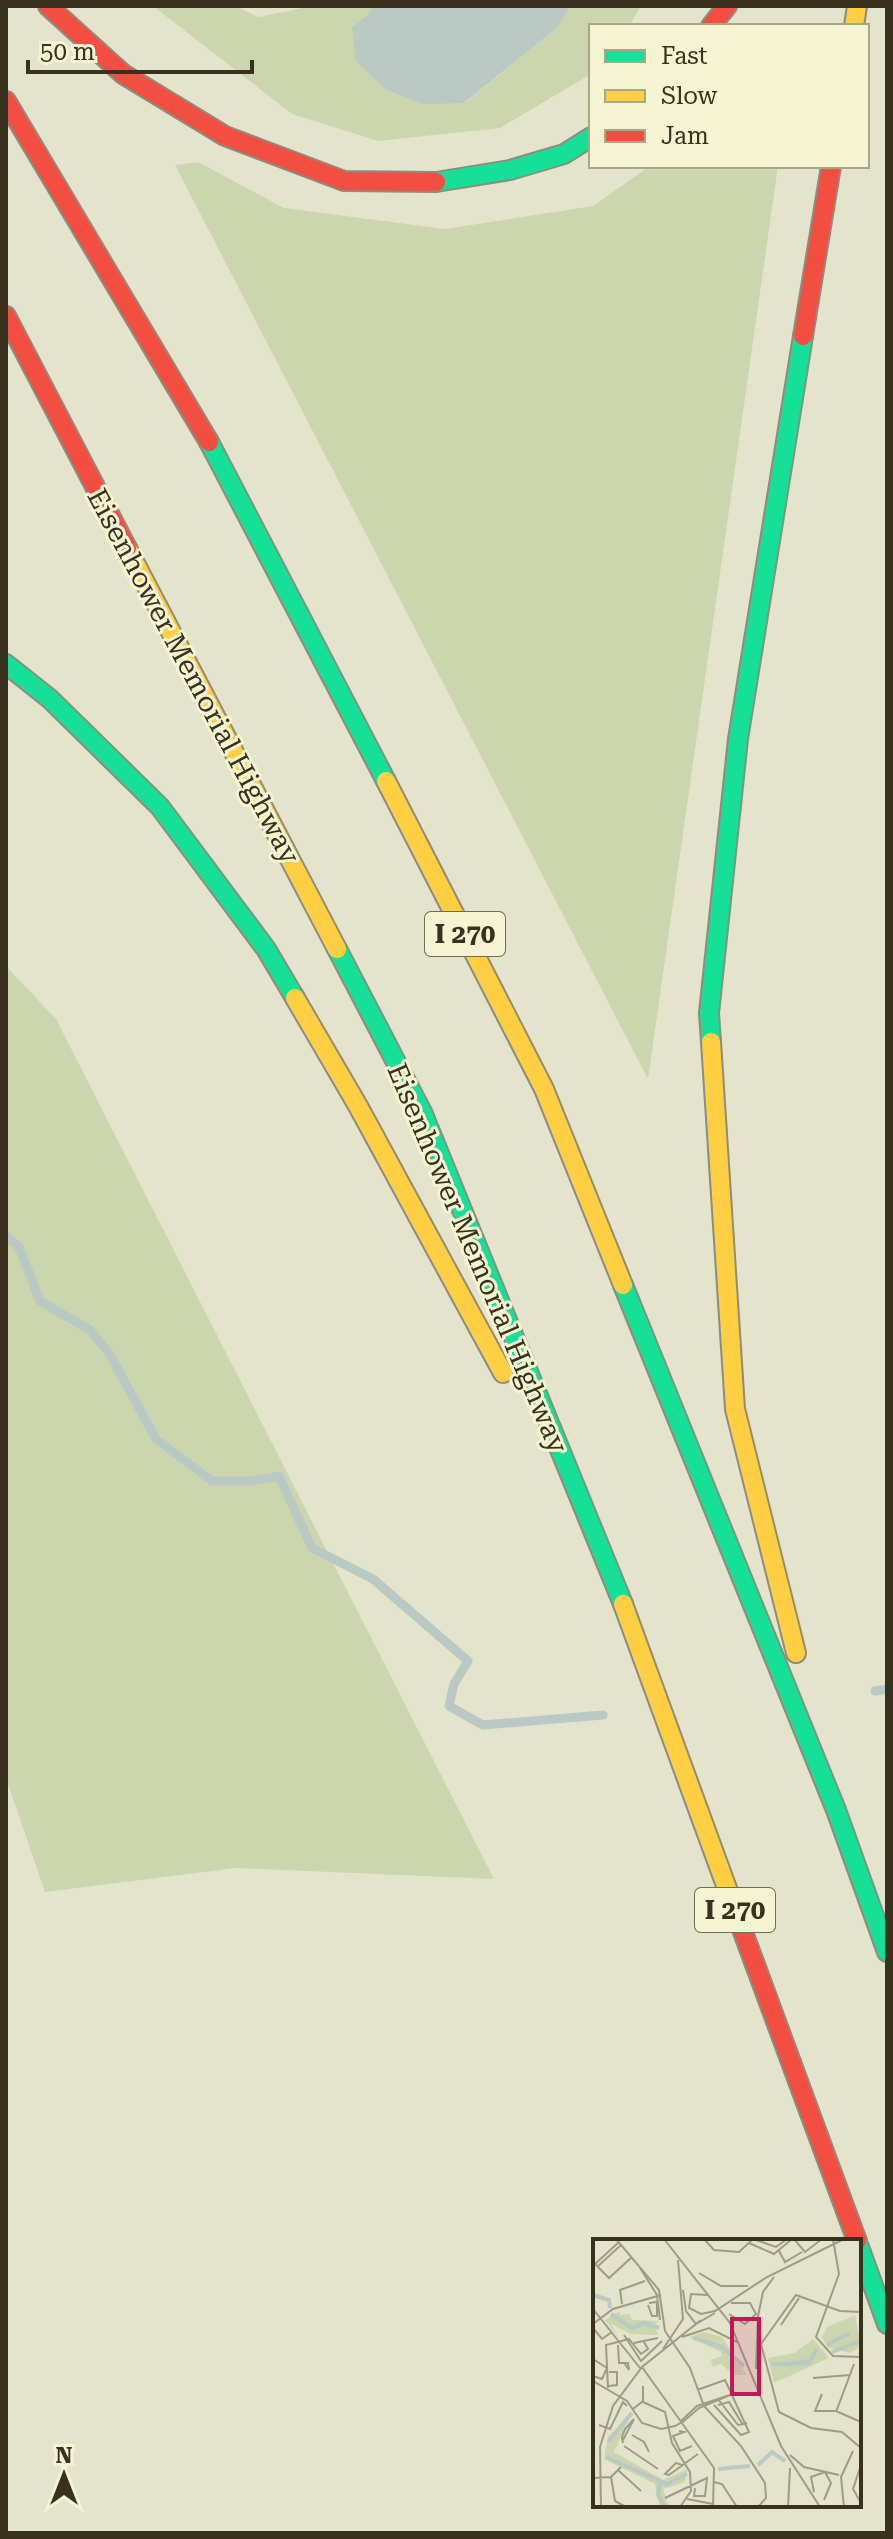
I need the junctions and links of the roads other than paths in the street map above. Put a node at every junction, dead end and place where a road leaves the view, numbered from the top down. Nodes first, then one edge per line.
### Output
1 (48, 6) edge
2 (727, 6) edge
3 (713, 24) edge
4 (6, 101) edge
5 (589, 138) edge
6 (831, 168) edge
7 (6, 316) edge
8 (6, 664) edge
9 (509, 1385) dead end
10 (531, 1427) dead end
11 (614, 1580) junction
12 (836, 1810) junction
13 (887, 1952) edge
14 (856, 2239) edge
15 (861, 2252) edge
16 (887, 2324) edge

1 - 5 highway
2 - 3 highway
4 - 12 highway, I 270
6 - 12 highway
7 - 11 highway, Eisenhower Memorial Highway / I 270
8 - 9 highway
10 - 11 highway
11 - 14 highway, Eisenhower Memorial Highway / I 270
12 - 13 highway, I 270
15 - 16 highway

